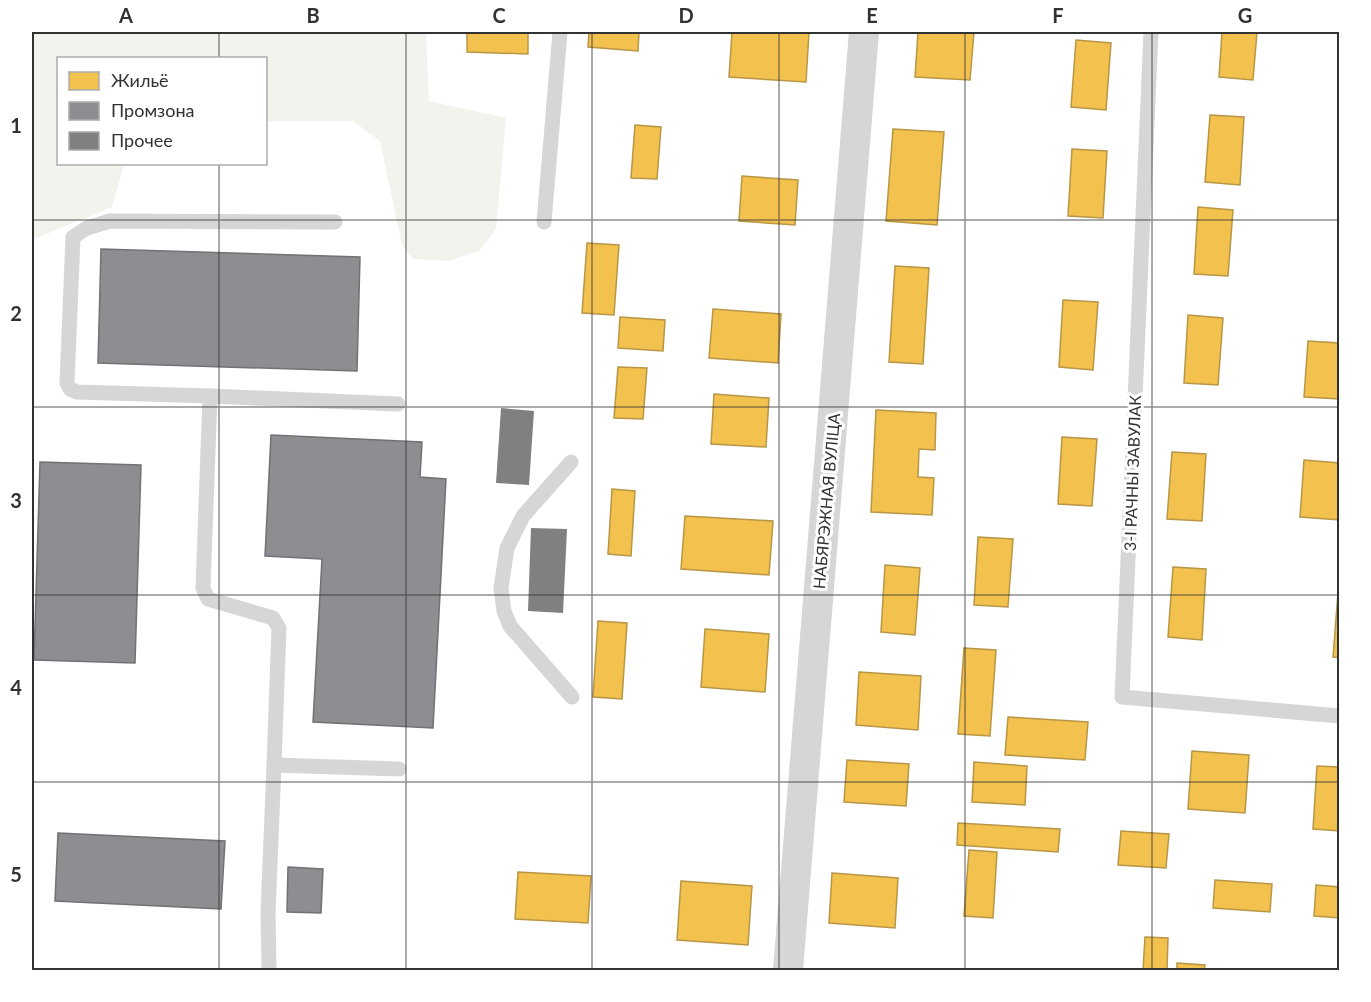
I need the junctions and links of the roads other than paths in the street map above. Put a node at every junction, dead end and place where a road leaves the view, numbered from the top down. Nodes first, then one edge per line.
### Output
1 (560, 32) edge
2 (864, 32) edge
3 (1151, 32) edge
4 (335, 222) dead end
5 (544, 222) dead end
6 (210, 396) junction
7 (398, 404) dead end
8 (571, 462) dead end
9 (572, 697) dead end
10 (1340, 716) edge
11 (274, 765) junction
12 (399, 769) dead end
13 (269, 970) edge
14 (788, 970) edge

1 - 5 lane
2 - 14 street, НАБЯРЭЖНАЯ ВУЛІЦА
3 - 10 lane, 3-І РАЧНЫ ЗАВУЛАК
4 - 6 lane
6 - 7 lane
6 - 11 lane
8 - 9 lane
11 - 12 lane
11 - 13 lane

